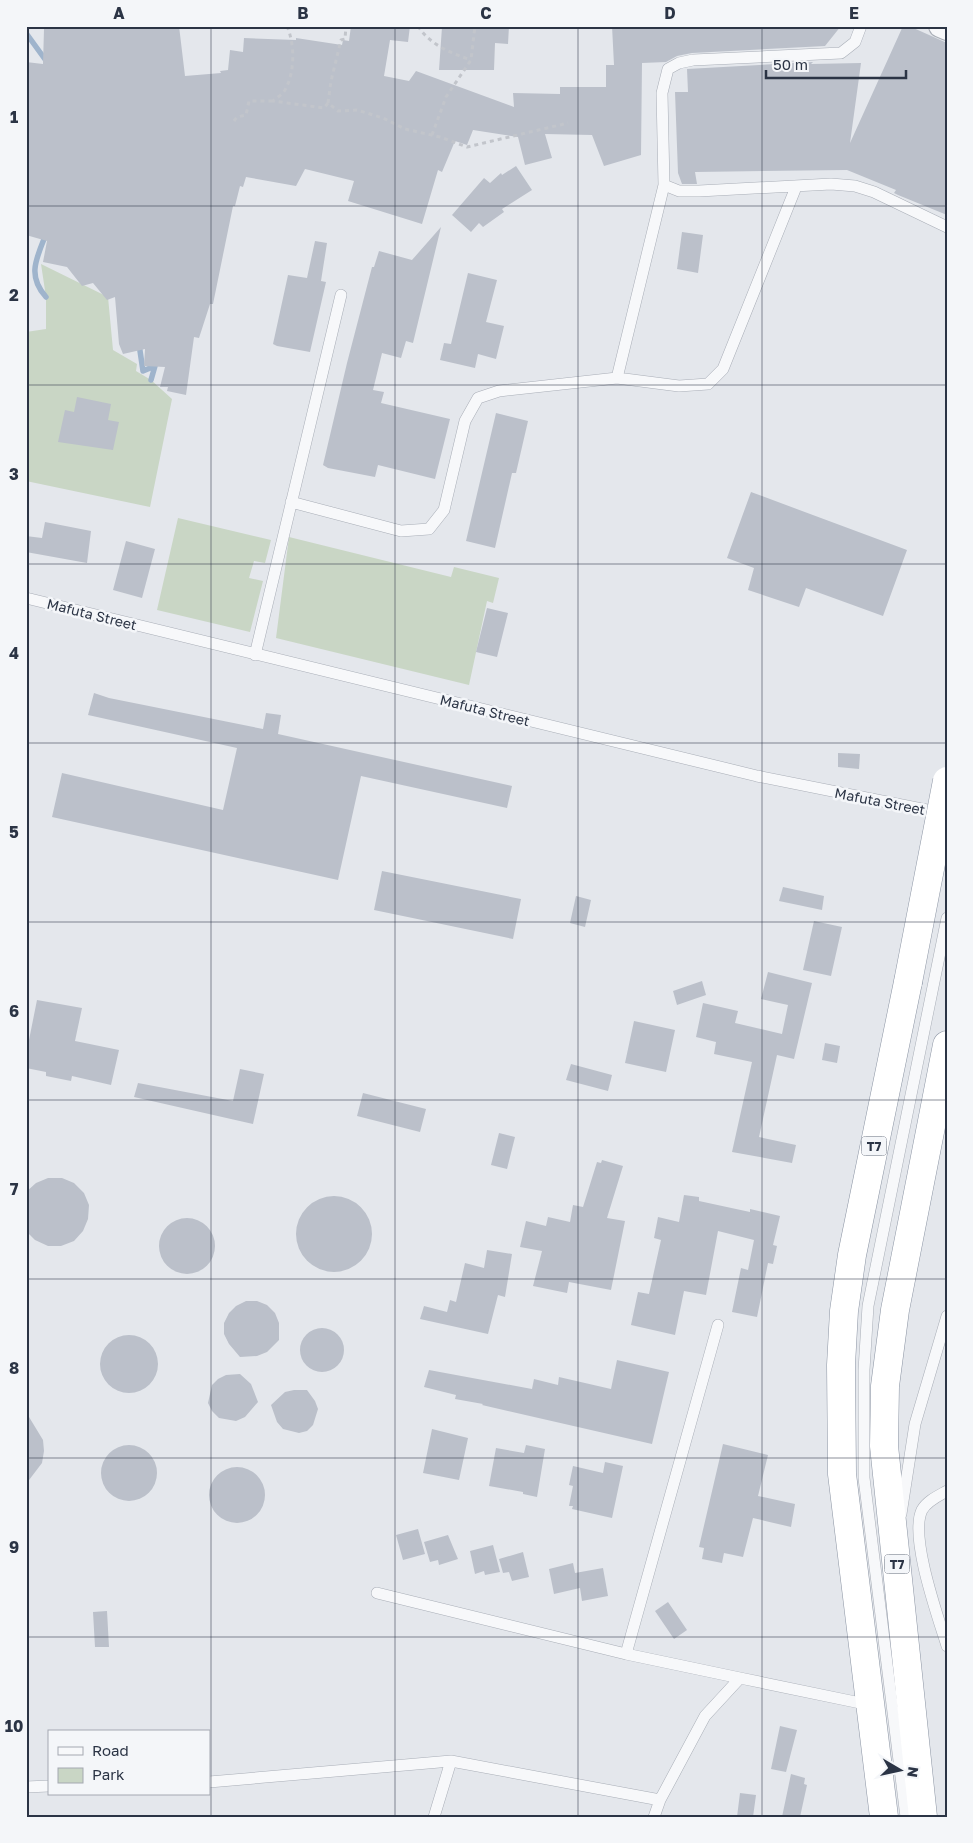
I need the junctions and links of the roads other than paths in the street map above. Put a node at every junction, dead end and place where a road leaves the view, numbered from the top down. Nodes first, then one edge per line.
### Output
1 (861, 26) edge
2 (940, 26) edge
3 (947, 29) edge
4 (664, 185) junction
5 (796, 187) junction
6 (947, 227) edge
7 (341, 295) dead end
8 (617, 378) junction
9 (291, 502) junction
10 (26, 598) edge
11 (255, 655) junction
12 (947, 781) edge
13 (947, 814) edge
14 (947, 918) edge
15 (920, 984) junction
16 (947, 1045) edge
17 (947, 1316) edge
18 (718, 1325) dead end
19 (947, 1491) edge
20 (896, 1553) junction
21 (377, 1593) dead end
22 (947, 1646) edge
23 (626, 1654) junction
24 (740, 1678) junction
25 (871, 1706) junction
26 (899, 1759) junction
27 (451, 1761) junction
28 (210, 1782) edge
29 (48, 1786) edge
30 (26, 1787) edge
31 (660, 1800) junction
32 (434, 1817) edge
33 (654, 1817) edge
34 (884, 1817) edge
35 (901, 1817) edge
36 (906, 1817) edge
37 (923, 1817) edge

1 - 4 lane
2 - 3 street
4 - 5 lane
4 - 8 lane
5 - 6 lane
5 - 8 lane
7 - 9 lane
8 - 9 lane
9 - 11 lane
10 - 11 lane, Mafuta Street
11 - 13 lane, Mafuta Street
12 - 15 highway, T7, bridge
14 - 15 lane
15 - 25 highway, T7
15 - 26 lane
16 - 20 highway, T7
17 - 20 lane
18 - 23 lane
19 - 22 lane
20 - 37 highway, T7
21 - 23 lane
23 - 24 lane
24 - 25 lane
24 - 31 lane
25 - 34 highway, T7
26 - 35 lane
26 - 36 lane
27 - 28 lane
27 - 31 lane
27 - 32 lane
29 - 30 lane
31 - 33 lane

